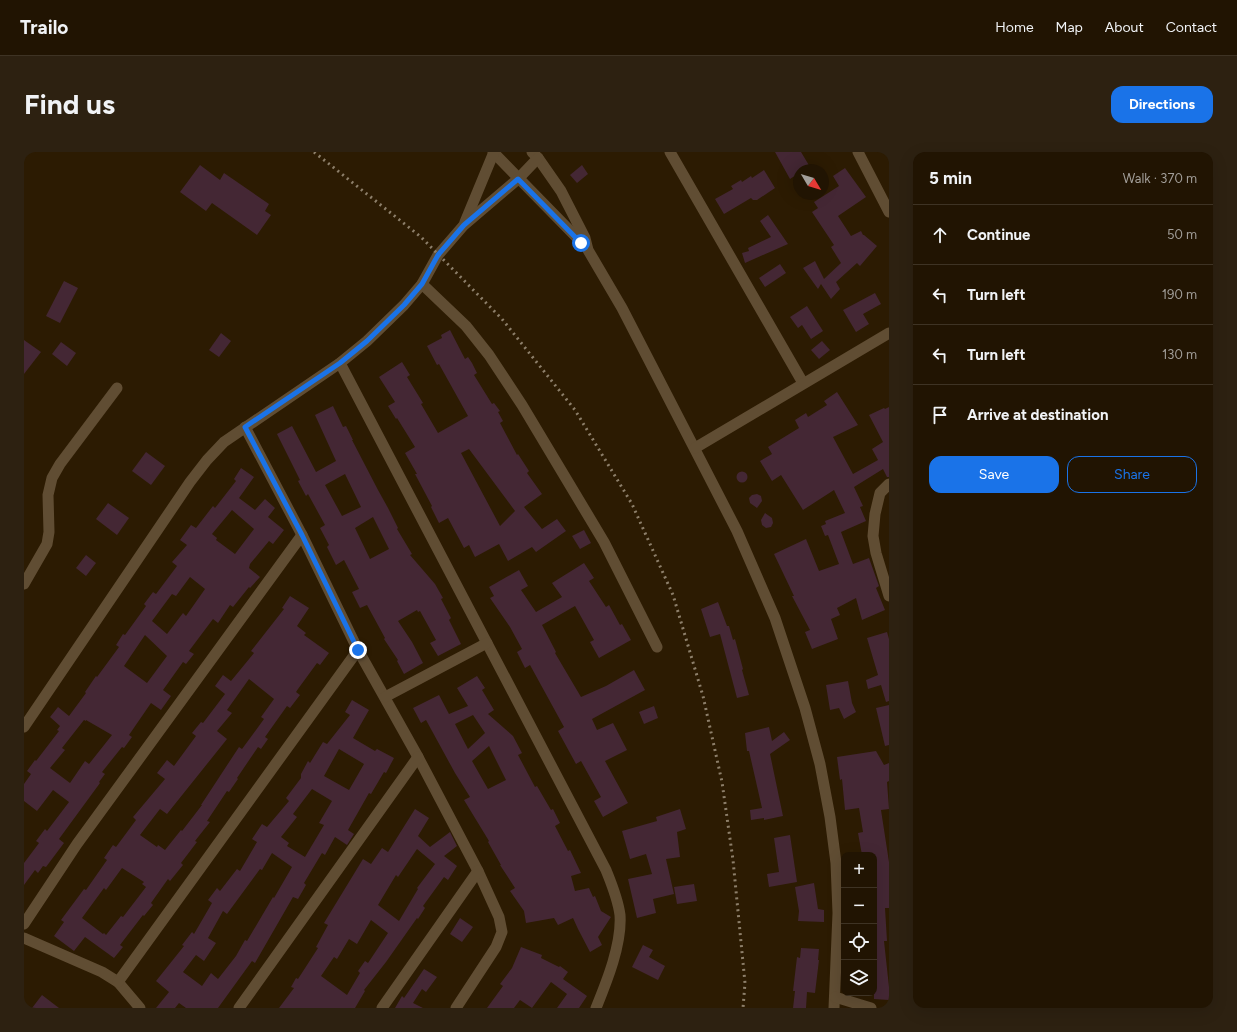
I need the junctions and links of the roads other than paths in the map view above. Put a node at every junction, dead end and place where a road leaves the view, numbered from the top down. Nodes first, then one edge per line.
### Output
1 (494, 152) edge
2 (670, 152) edge
3 (858, 152) edge
4 (535, 155) edge
5 (518, 179) junction
6 (889, 212) edge
7 (464, 225) junction
8 (588, 250) junction
9 (422, 284) junction
10 (889, 333) edge
11 (340, 363) junction
12 (803, 383) junction
13 (118, 388) dead end
14 (245, 427) junction
15 (695, 448) junction
16 (889, 484) edge
17 (302, 535) junction
18 (24, 584) edge
19 (889, 596) edge
20 (487, 643) junction
21 (657, 647) dead end
22 (358, 650) junction
23 (385, 697) junction
24 (24, 727) edge
25 (418, 757) junction
26 (478, 871) junction
27 (24, 924) edge
28 (25, 943) edge
29 (118, 982) junction
30 (835, 1002) edge
31 (140, 1008) edge
32 (239, 1008) edge
33 (382, 1008) edge
34 (456, 1008) edge
35 (596, 1008) edge
36 (871, 1008) edge

1 - 5 street
1 - 7 street
2 - 12 street
3 - 6 street
4 - 5 street
4 - 8 street
5 - 7 street
5 - 8 street
7 - 9 street
8 - 15 street
9 - 11 street
9 - 21 street
10 - 12 street
11 - 14 street
11 - 20 street
12 - 15 street
13 - 18 street
14 - 17 street
14 - 24 street
15 - 30 street
16 - 19 street
17 - 22 street
17 - 27 street
20 - 23 street
20 - 35 street
22 - 23 street
22 - 29 street
23 - 25 street
25 - 26 street
25 - 32 street
26 - 33 street
26 - 34 street
28 - 29 street
29 - 31 street
30 - 36 street

